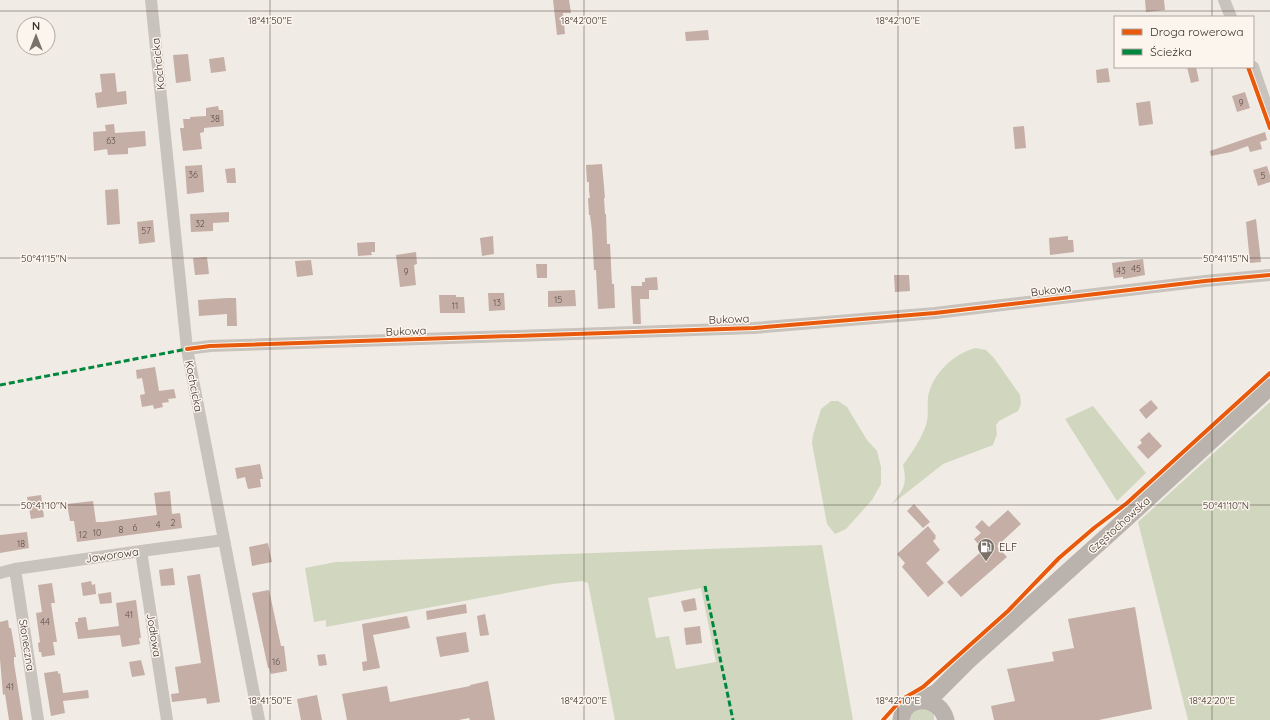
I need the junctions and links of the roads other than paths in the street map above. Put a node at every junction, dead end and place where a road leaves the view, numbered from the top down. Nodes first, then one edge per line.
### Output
1 (151, 0) edge
2 (1224, 0) edge
3 (1231, 16) edge
4 (1253, 68) edge
5 (1270, 116) edge
6 (1270, 275) edge
7 (187, 349) junction
8 (1270, 387) edge
9 (224, 540) junction
10 (141, 551) junction
11 (15, 570) junction
12 (0, 573) edge
13 (968, 661) junction
14 (921, 700) junction
15 (945, 718) edge
16 (38, 720) edge
17 (167, 720) edge
18 (260, 720) edge
19 (900, 720) edge

1 - 7 street, Kochcicka
2 - 3 street
4 - 5 street
6 - 7 street, Bukowa
7 - 9 street, Kochcicka
8 - 13 main road, Częstochowska
9 - 10 street, Jaworowa
9 - 18 street, Kochcicka
10 - 11 street, Jaworowa
10 - 17 street, Jodłowa
11 - 12 street, Jaworowa
11 - 16 street, Słoneczna
13 - 14 main road, Częstochowska
13 - 15 main road, Częstochowska
14 - 15 main road
14 - 19 main road, Częstochowska

